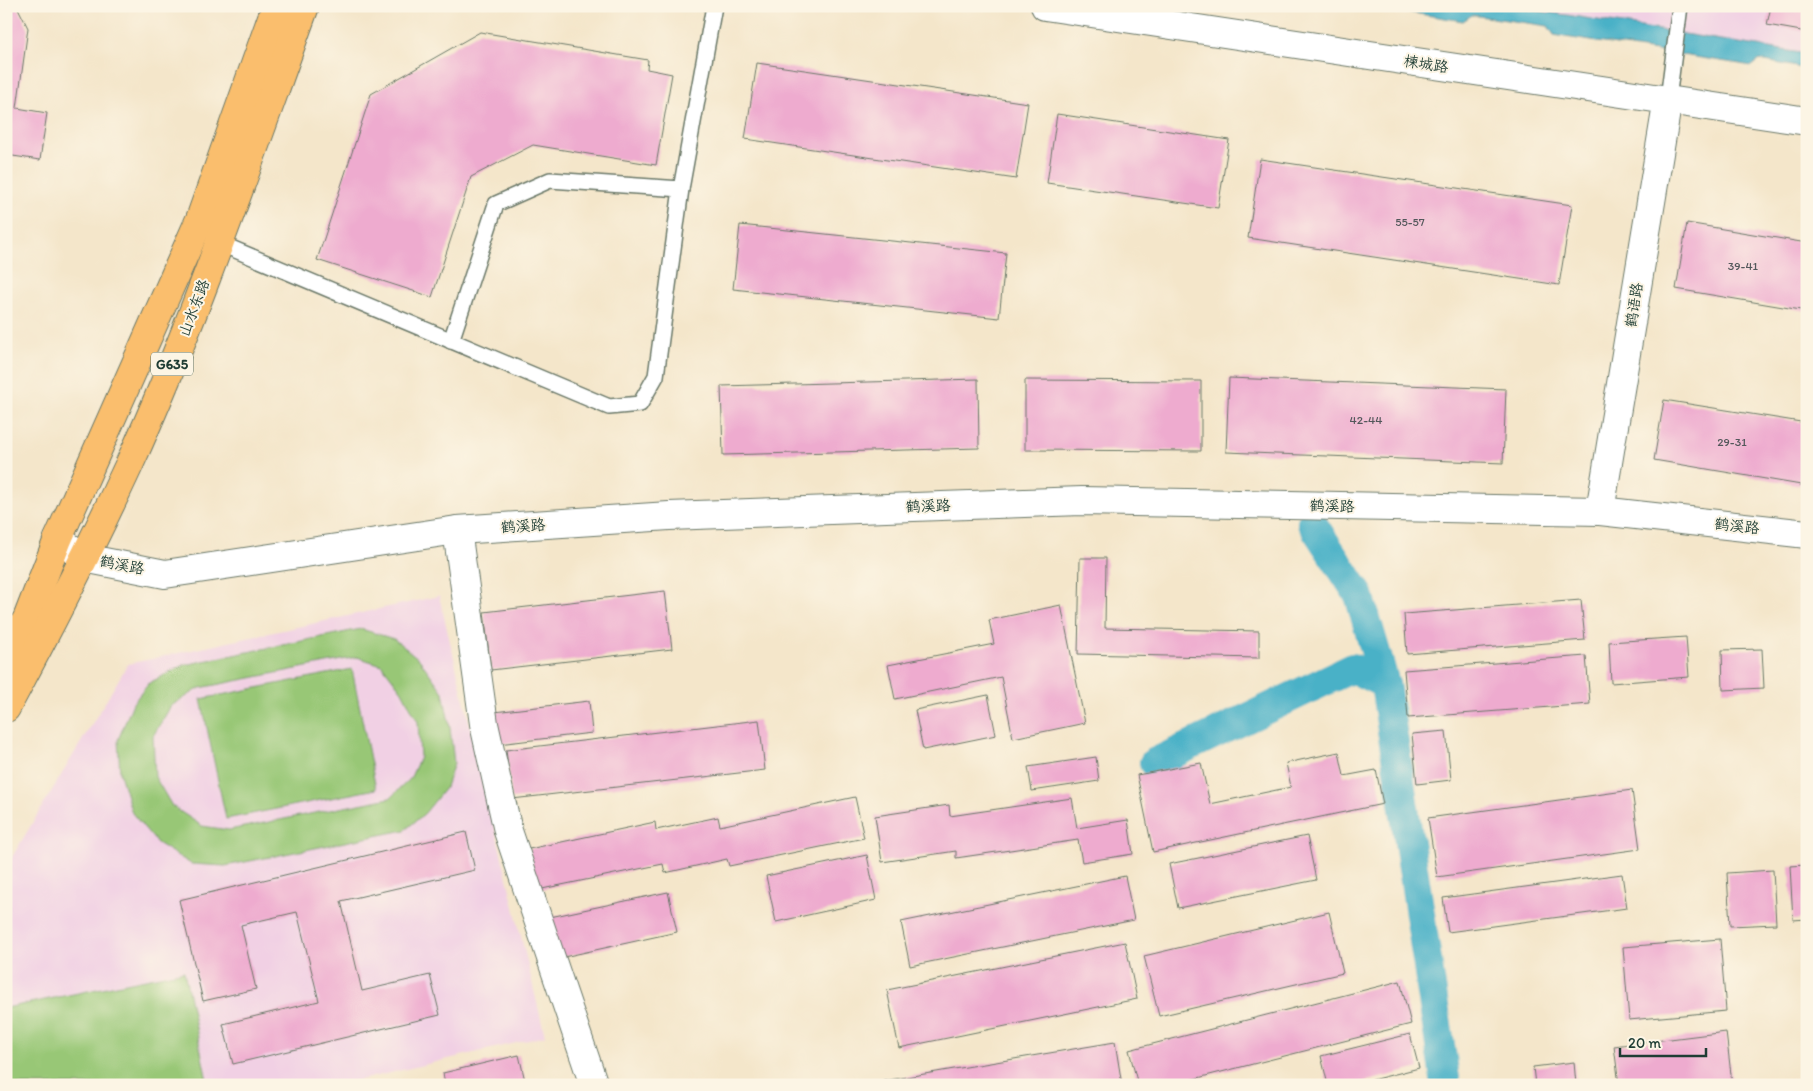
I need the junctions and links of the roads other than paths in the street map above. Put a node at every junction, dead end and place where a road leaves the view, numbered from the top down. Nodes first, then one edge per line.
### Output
1 (276, 6) edge
2 (305, 6) edge
3 (714, 6) edge
4 (1045, 6) edge
5 (1680, 6) edge
6 (1668, 99) junction
7 (1807, 121) edge
8 (682, 189) junction
9 (219, 242) junction
10 (451, 341) junction
11 (1600, 511) junction
12 (457, 530) junction
13 (1807, 534) edge
14 (58, 539) junction
15 (84, 558) junction
16 (6, 654) edge
17 (6, 708) edge
18 (594, 1085) edge

1 - 14 highway, 山水东路 / G635
2 - 9 highway, 山水东路 / G635
3 - 8 lane
4 - 6 street, 楝城路
5 - 6 lane
6 - 7 street, 楝城路
6 - 11 street, 鹤语路
8 - 10 lane
8 - 10 lane
9 - 10 lane
9 - 15 highway, 山水东路 / G635
11 - 12 street, 鹤溪路
11 - 13 street, 鹤溪路
12 - 15 street, 鹤溪路
12 - 18 street
14 - 15 street, 鹤溪路
14 - 16 highway, 山水东路 / G635
15 - 17 highway, 山水东路 / G635

